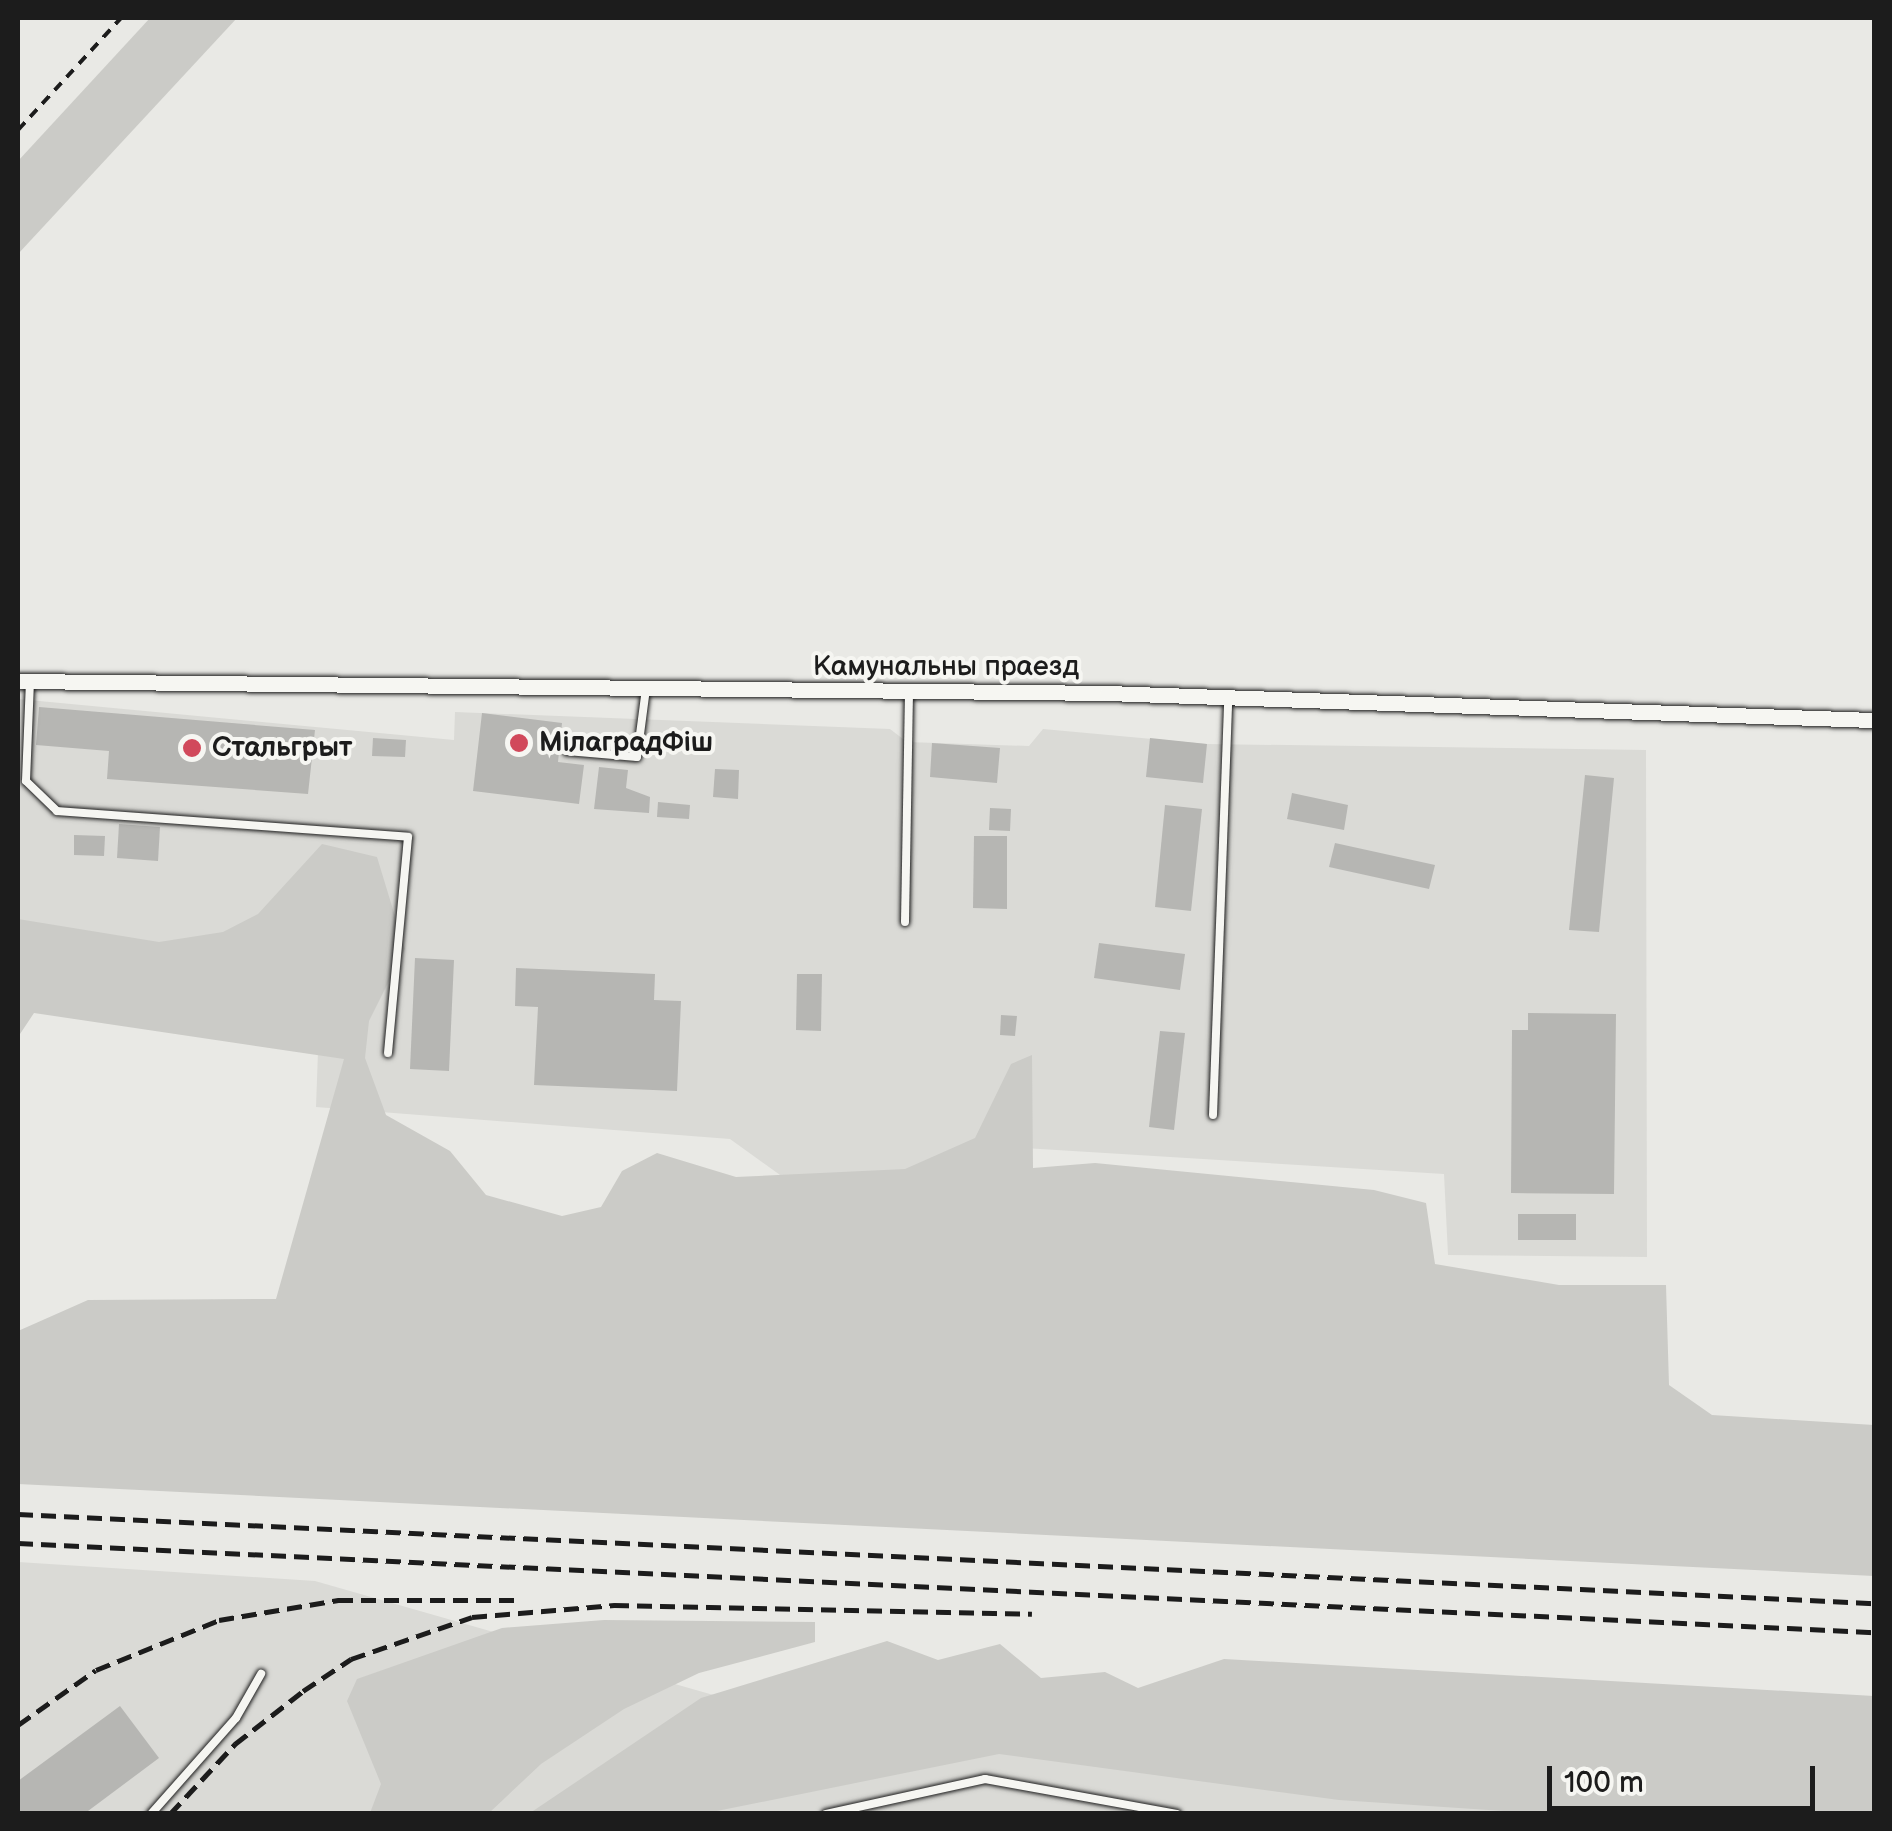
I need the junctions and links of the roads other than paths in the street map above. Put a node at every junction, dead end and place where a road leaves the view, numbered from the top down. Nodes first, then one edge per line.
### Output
1 (24, 681) edge
2 (646, 688) junction
3 (909, 694) junction
4 (1228, 698) junction
5 (1874, 720) edge
6 (567, 751) dead end
7 (905, 922) dead end
8 (388, 1053) dead end
9 (1213, 1115) dead end
10 (260, 1674) dead end
11 (151, 1814) edge
12 (826, 1814) edge
13 (1177, 1814) edge

1 - 2 street, Камунальны праезд
1 - 8 lane
2 - 3 street, Камунальны праезд
2 - 6 lane
3 - 4 street, Камунальны праезд
3 - 7 lane
4 - 5 street, Камунальны праезд
4 - 9 lane
10 - 11 lane
12 - 13 lane

